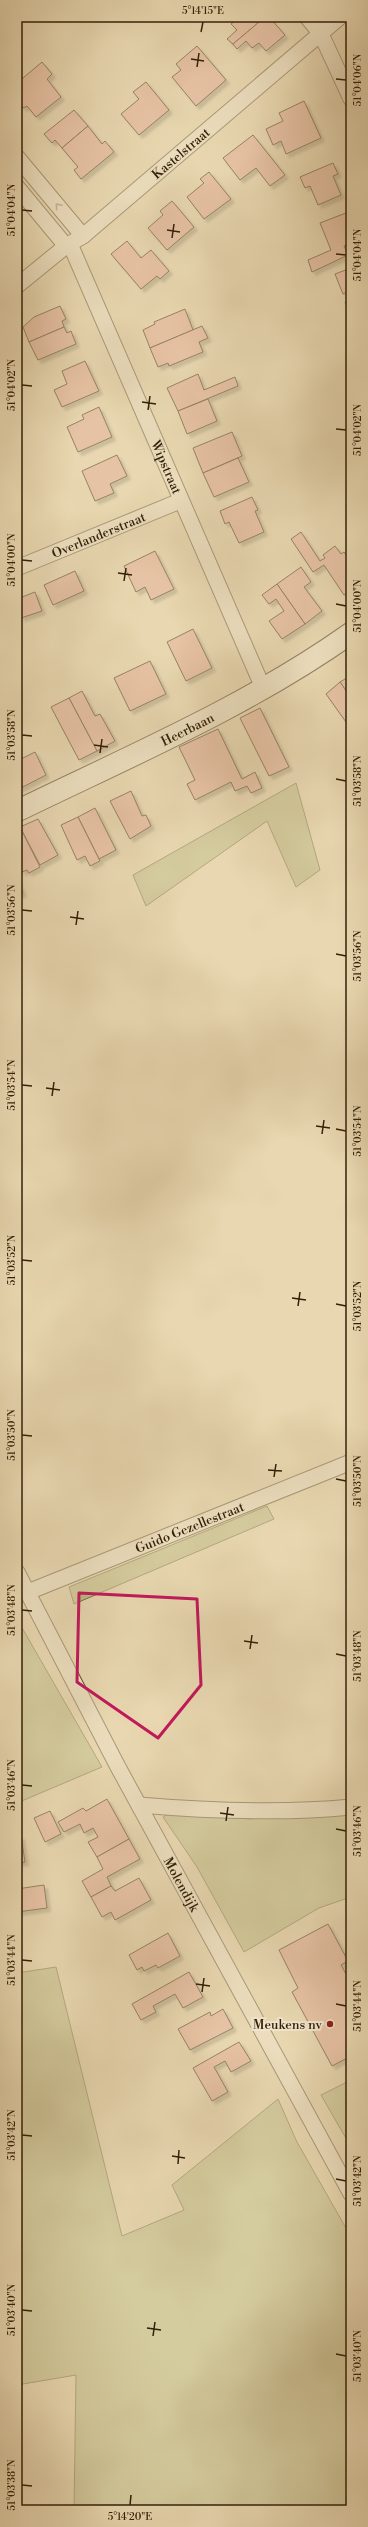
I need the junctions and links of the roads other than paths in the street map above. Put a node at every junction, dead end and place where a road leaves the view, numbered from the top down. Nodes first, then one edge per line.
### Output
1 (307, 17) edge
2 (339, 18) edge
3 (321, 34) junction
4 (351, 99) edge
5 (17, 157) edge
6 (17, 187) edge
7 (84, 236) junction
8 (68, 245) junction
9 (17, 286) edge
10 (180, 501) junction
11 (17, 568) edge
12 (351, 633) edge
13 (264, 690) junction
14 (17, 811) edge
15 (351, 1462) edge
16 (17, 1572) edge
17 (28, 1592) junction
18 (139, 1804) junction
19 (351, 1807) edge
20 (351, 2194) edge

1 - 3 street
2 - 3 street, Kastelstraat
3 - 4 street
3 - 7 street, Kastelstraat
7 -> 5 street
6 - 8 street, Wipstraat
7 - 8 street, Kastelstraat
8 - 9 street, Kastelstraat
8 - 10 street, Wipstraat
10 - 11 street, Overlanderstraat
10 - 13 street, Wipstraat
12 - 13 street, Heerbaan
13 - 14 street, Heerbaan
15 - 17 street, Guido Gezellestraat
16 - 17 street, Molendijk
17 - 18 street, Molendijk
18 - 19 street
18 - 20 street, Molendijk

